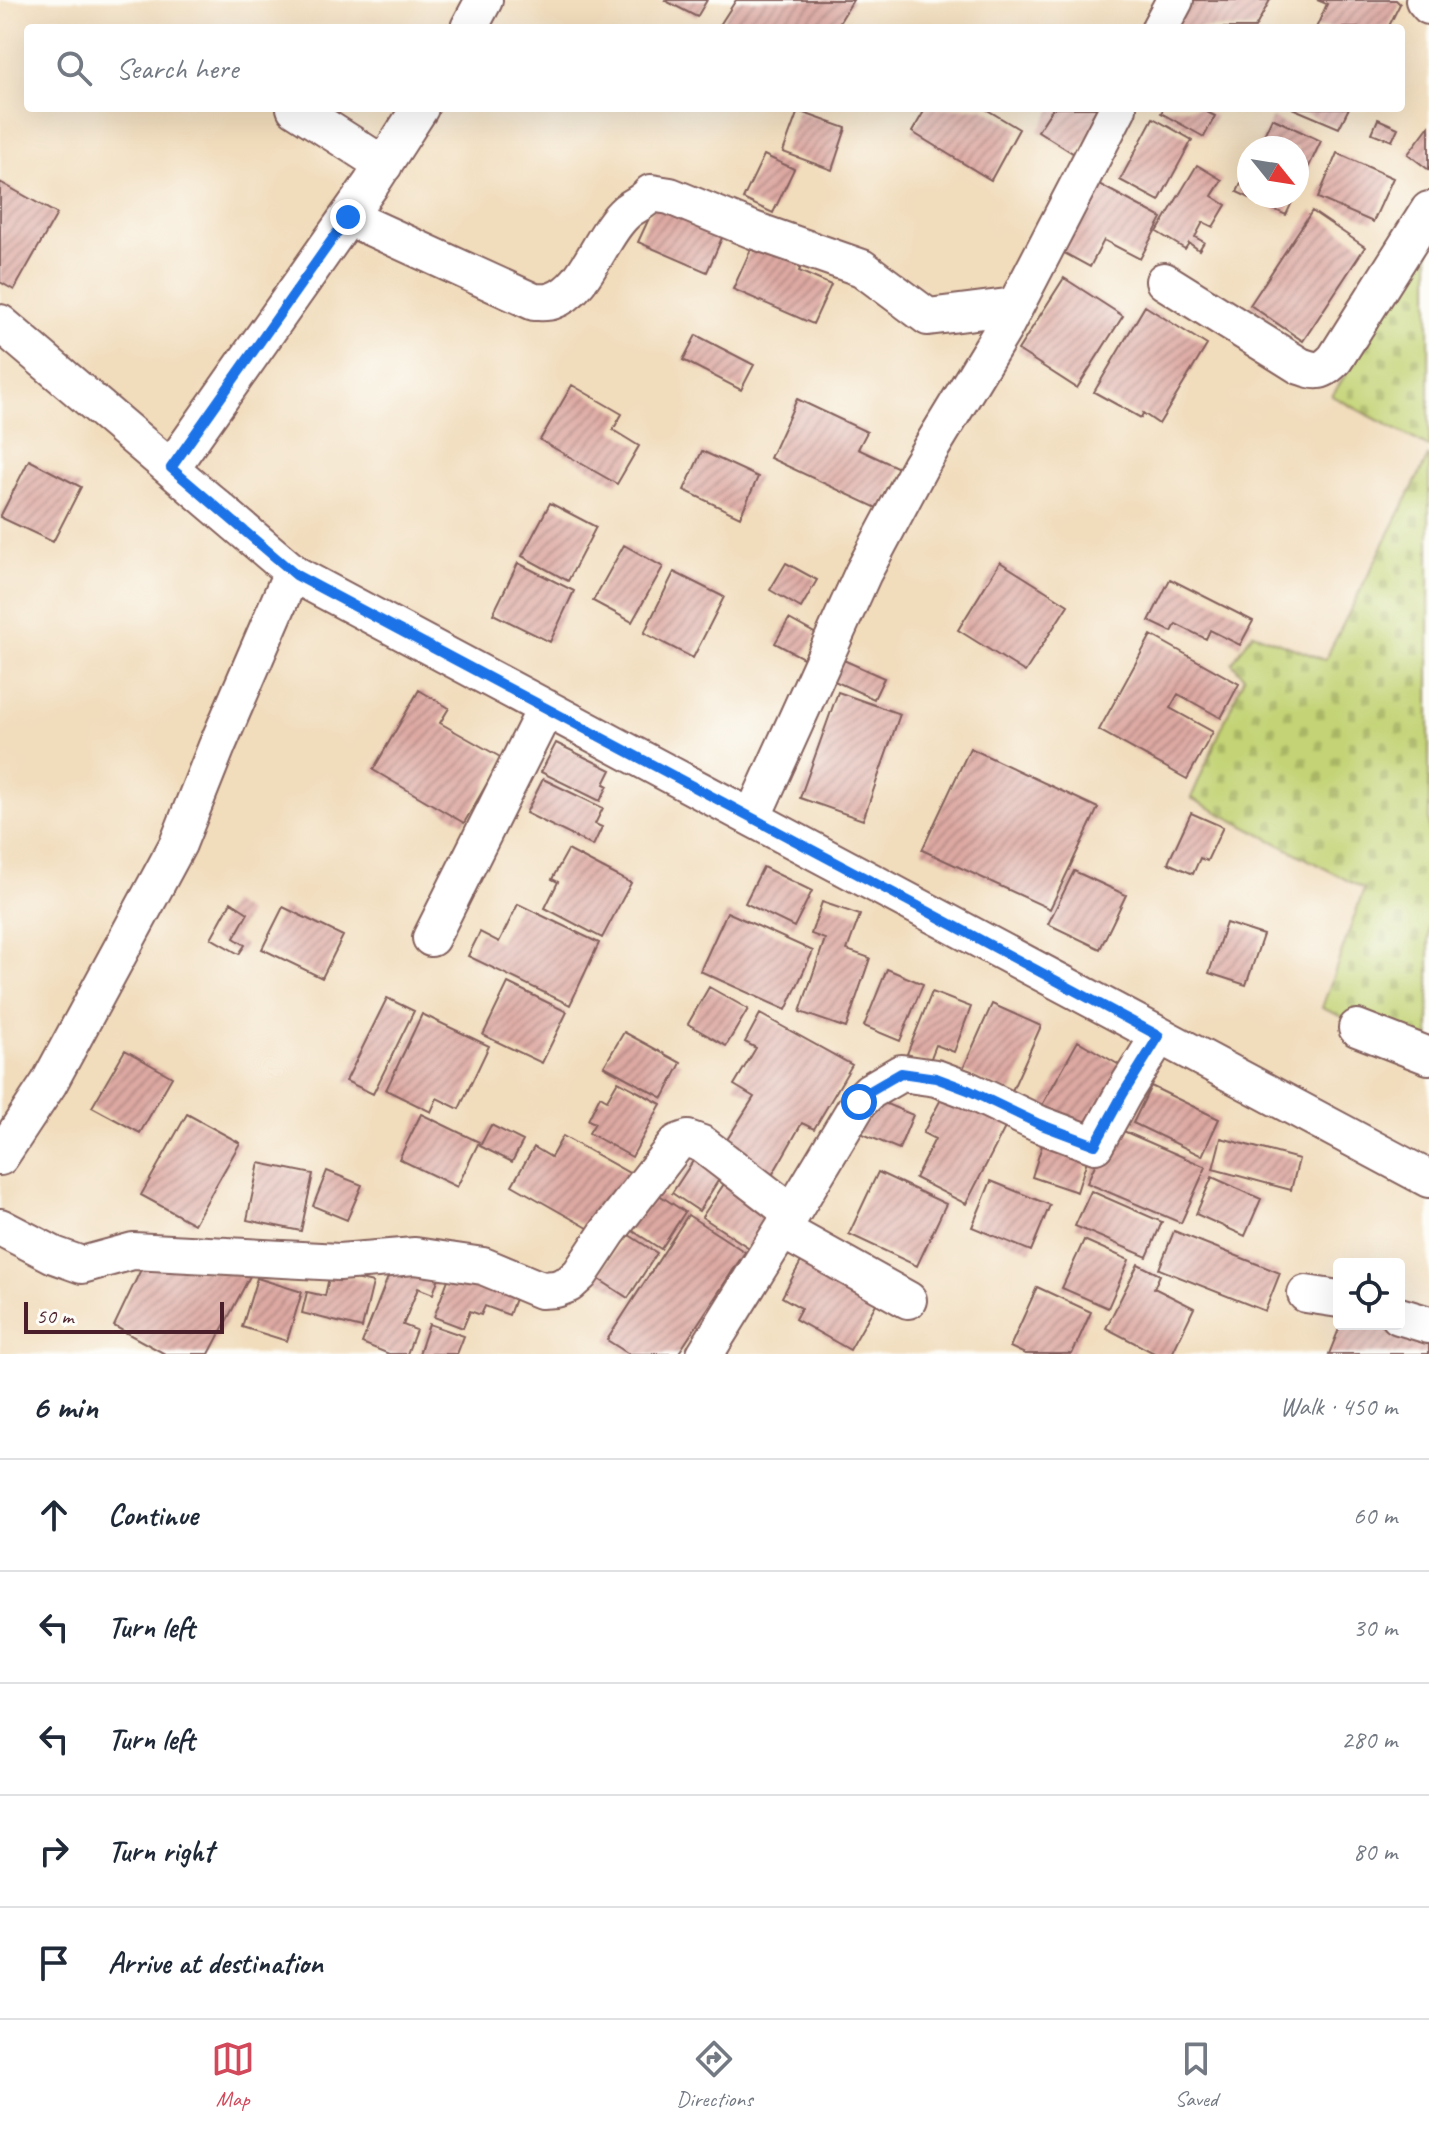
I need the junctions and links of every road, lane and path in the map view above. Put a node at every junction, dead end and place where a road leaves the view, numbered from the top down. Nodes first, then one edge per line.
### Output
1 (484, 0) edge
2 (1175, 0) edge
3 (1424, 0) edge
4 (1429, 6) edge
5 (471, 24) edge
6 (1162, 24) edge
7 (301, 112) edge
8 (417, 112) edge
9 (1116, 112) edge
10 (384, 165) junction
11 (1429, 210) edge
12 (348, 217) junction
13 (1164, 281) dead end
14 (1015, 306) junction
15 (0, 323) edge
16 (171, 468) junction
17 (292, 572) junction
18 (546, 708) junction
19 (752, 818) junction
20 (431, 938) dead end
21 (1357, 1028) dead end
22 (1159, 1036) junction
23 (1429, 1056) edge
24 (0, 1157) edge
25 (1429, 1179) edge
26 (787, 1222) junction
27 (0, 1227) edge
28 (908, 1300) dead end
29 (1405, 1318) edge
30 (1429, 1325) edge
31 (705, 1354) edge

1 - 5 street
2 - 6 street
3 - 4 street
7 - 10 street
8 - 10 street
9 - 14 street
10 - 12 street
11 - 13 street
12 - 14 street
12 - 16 street
14 - 19 street
15 - 16 street
16 - 17 street
17 - 18 street
17 - 24 street
18 - 19 street
18 - 20 street
19 - 22 street
21 - 23 street
22 - 25 street
22 - 26 street
26 - 27 street
26 - 28 street
26 - 31 street
29 - 30 street

